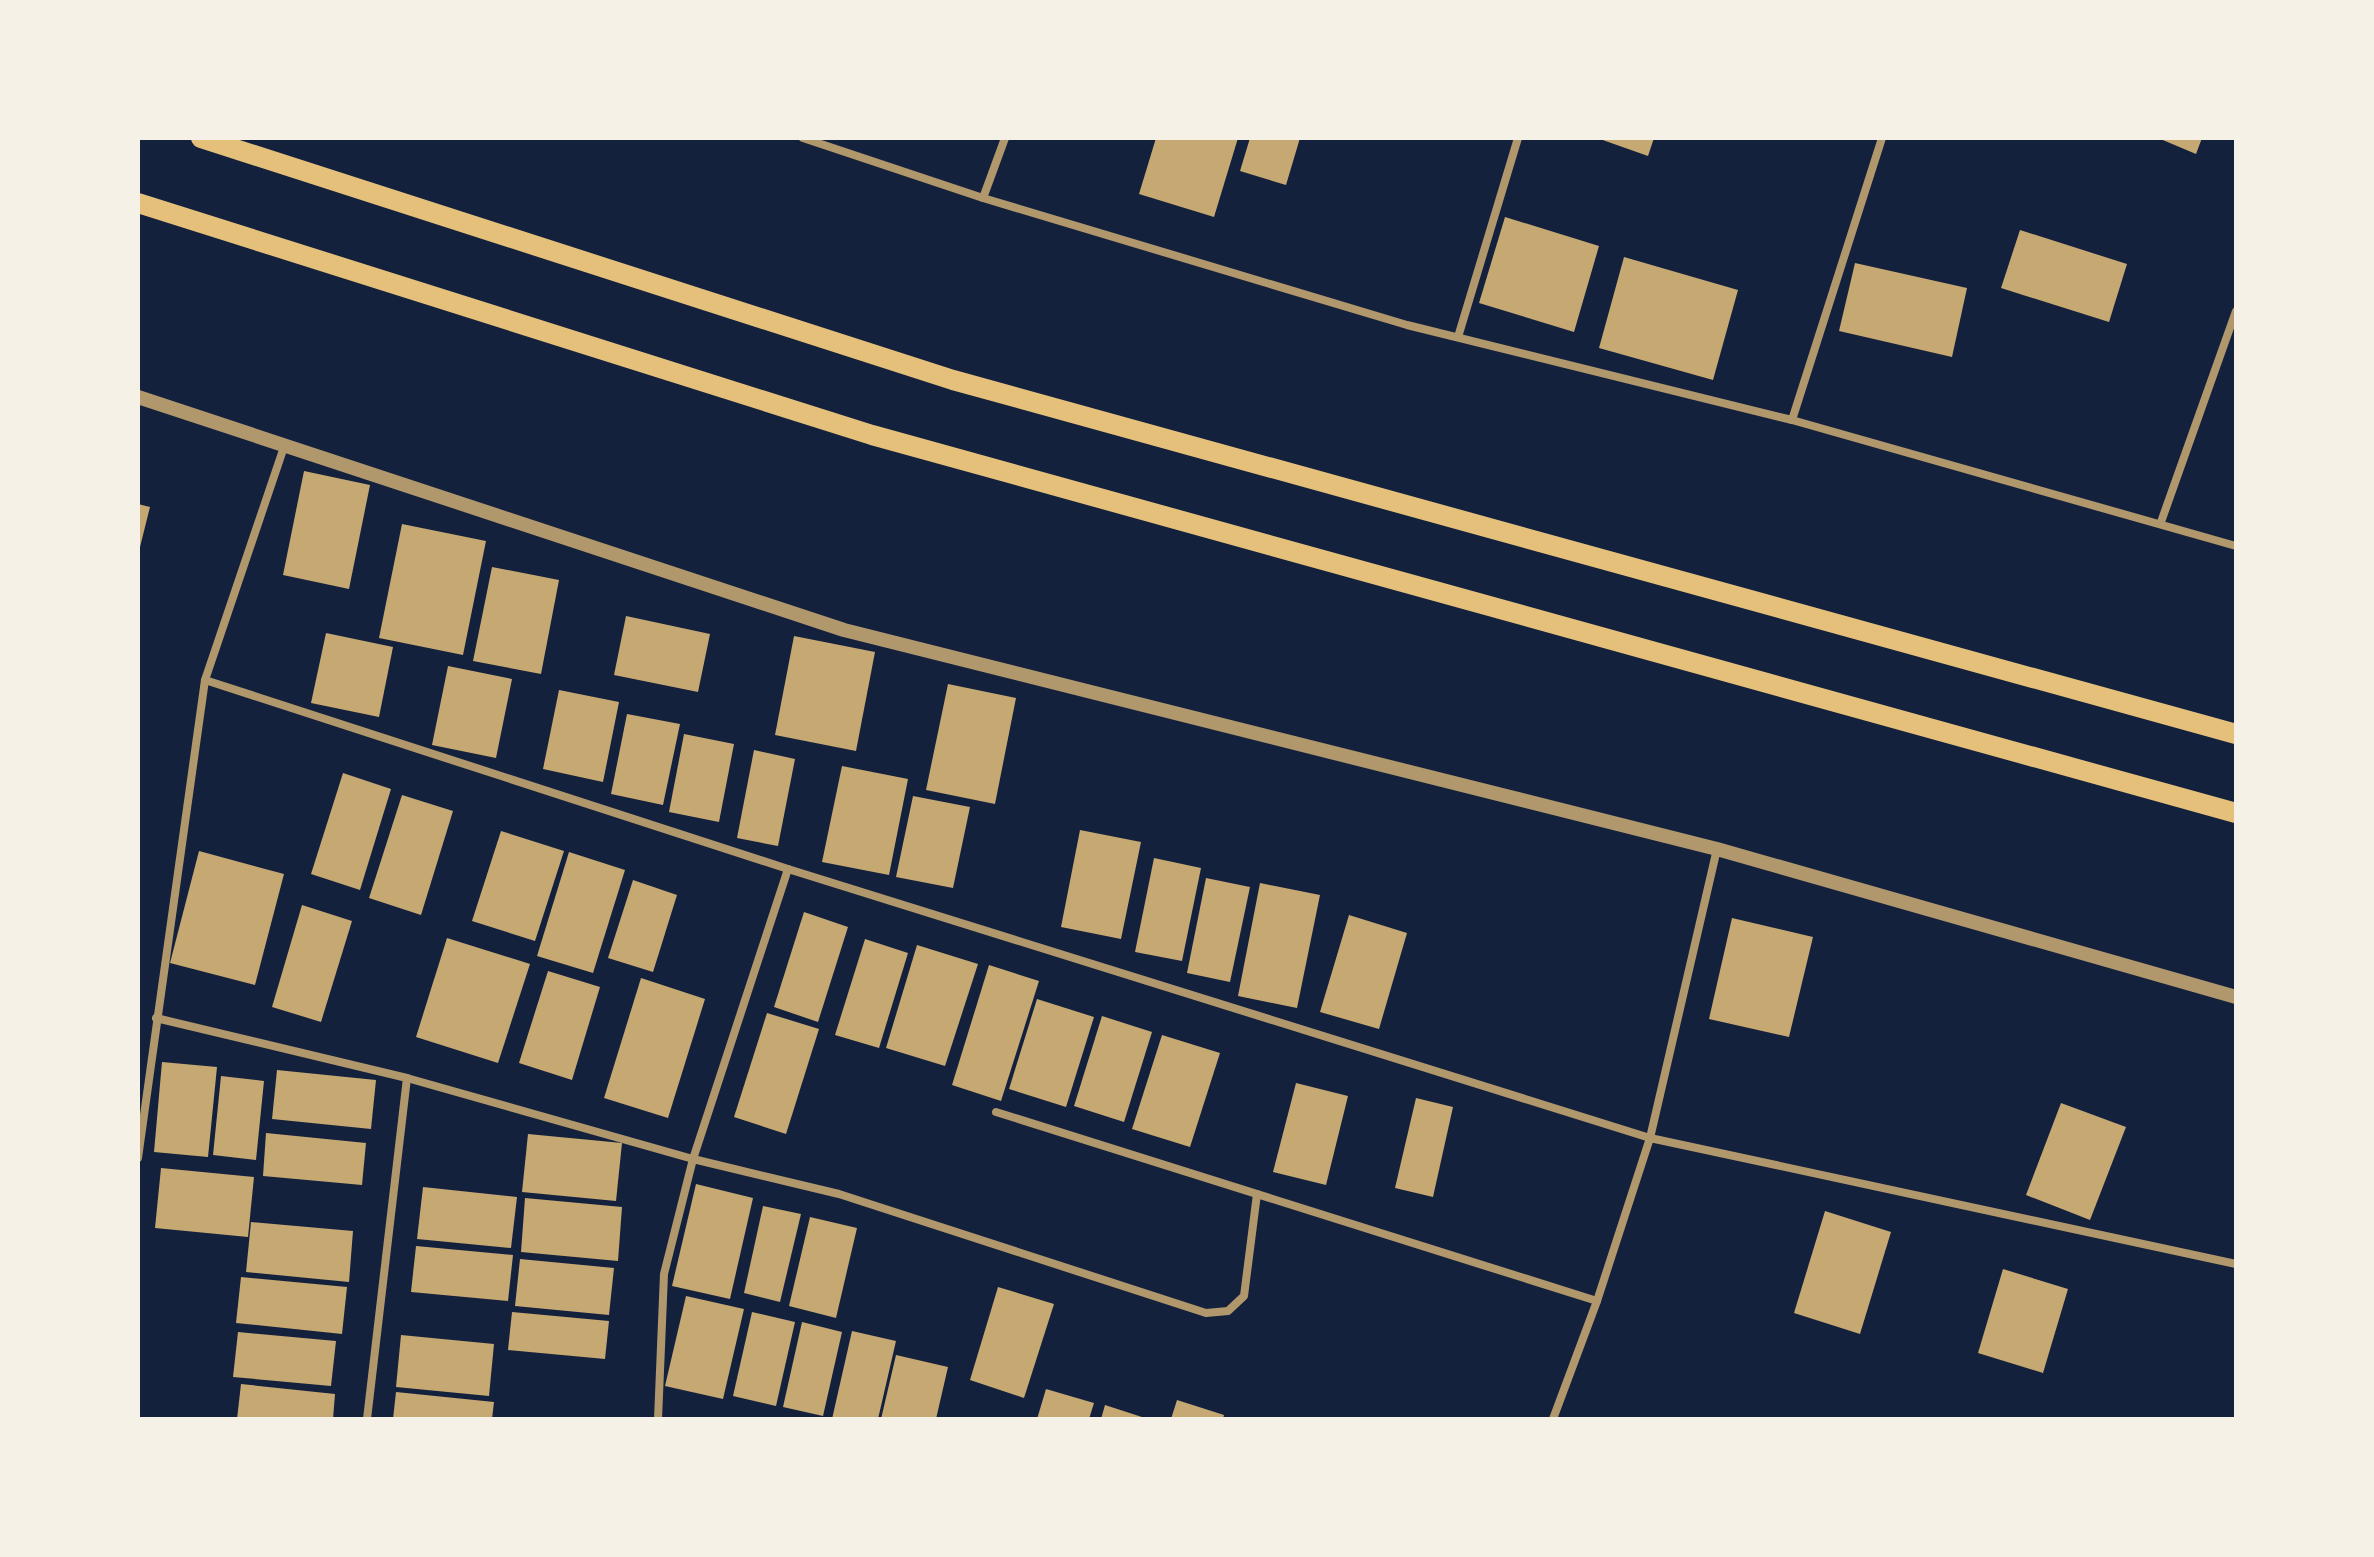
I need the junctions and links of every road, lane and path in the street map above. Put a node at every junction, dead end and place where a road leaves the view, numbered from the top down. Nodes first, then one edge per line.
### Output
1 (201, 138) edge
2 (803, 138) edge
3 (1005, 138) edge
4 (1518, 138) edge
5 (1882, 138) edge
6 (983, 198) junction
7 (138, 203) edge
8 (2236, 311) edge
9 (1458, 337) junction
10 (138, 397) edge
11 (1792, 420) junction
12 (285, 443) junction
13 (2161, 522) junction
14 (2236, 546) edge
15 (205, 680) junction
16 (2236, 734) edge
17 (2236, 813) edge
18 (1717, 849) junction
19 (788, 869) junction
20 (2236, 997) edge
21 (156, 1018) junction
22 (407, 1078) junction
23 (996, 1112) dead end
24 (1650, 1138) junction
25 (138, 1158) edge
26 (693, 1159) junction
27 (1257, 1194) junction
28 (2236, 1264) edge
29 (1597, 1301) junction
30 (367, 1419) edge
31 (658, 1419) edge
32 (1553, 1419) edge

1 - 16 main road
2 - 6 street
3 - 6 street
4 - 9 street
5 - 11 street
6 - 9 street
7 - 17 main road
8 - 13 street
9 - 11 street
10 - 12 street
11 - 13 street
12 - 15 street
12 - 18 street
13 - 14 street
15 - 19 street
15 - 21 street
18 - 20 street
18 - 24 street
19 - 24 street
19 - 26 street
21 - 22 street
21 - 25 street
22 - 26 street
22 - 30 street
23 - 27 street
24 - 28 street
24 - 29 street
26 - 27 street
26 - 31 street
27 - 29 street
29 - 32 street

